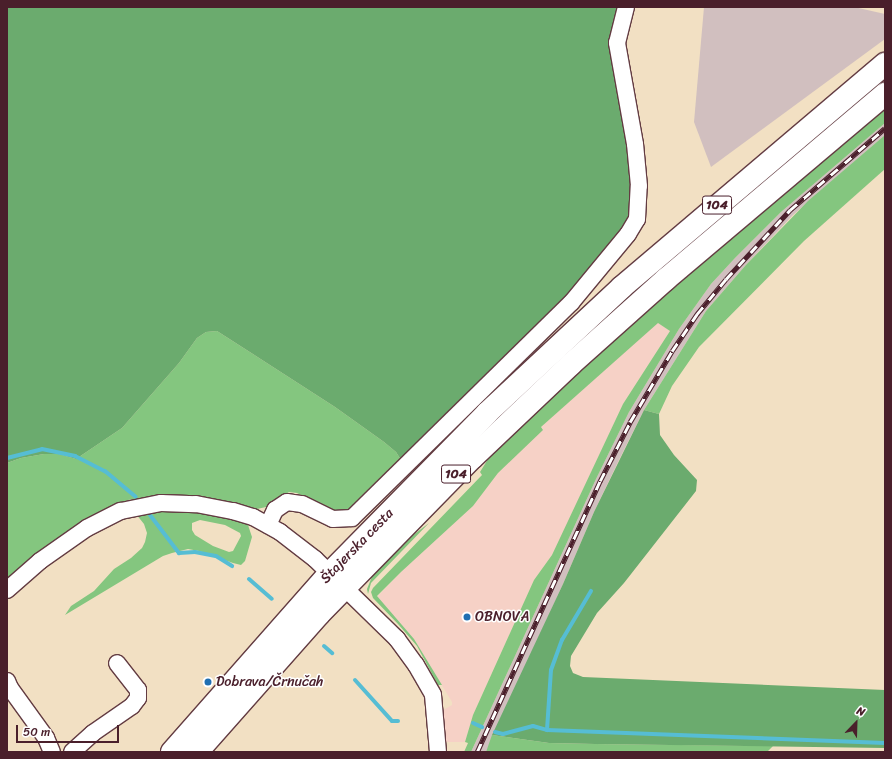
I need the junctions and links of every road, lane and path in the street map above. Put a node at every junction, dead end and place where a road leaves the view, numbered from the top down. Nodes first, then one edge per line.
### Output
1 (626, 7) edge
2 (885, 64) edge
3 (885, 94) edge
4 (268, 525) junction
5 (338, 581) junction
6 (7, 590) edge
7 (117, 663) dead end
8 (7, 681) edge
9 (52, 752) edge
10 (72, 752) edge
11 (172, 752) edge
12 (197, 752) edge
13 (438, 752) edge

1 - 4 street
2 - 5 main road, Štajerska cesta / 104
3 - 5 main road, Štajerska cesta / 104
4 - 5 street
4 - 6 street
5 - 11 main road, Štajerska cesta / 104
5 - 12 main road, Štajerska cesta / 104
5 - 13 street
7 - 10 street
8 - 9 street

